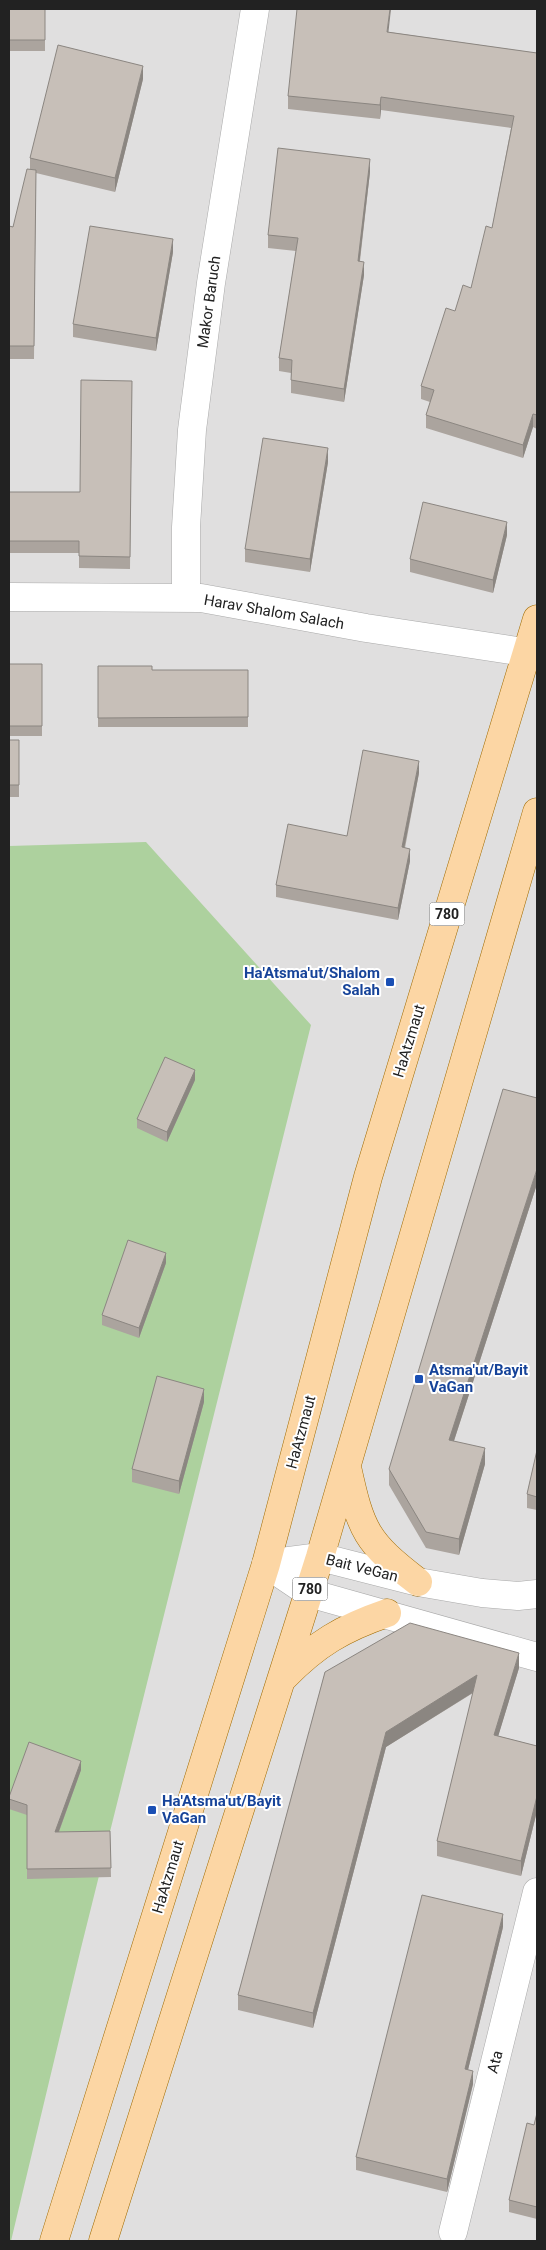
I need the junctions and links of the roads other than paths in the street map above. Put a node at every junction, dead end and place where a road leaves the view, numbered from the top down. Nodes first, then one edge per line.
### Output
1 (254, 9) edge
2 (9, 597) edge
3 (186, 598) junction
4 (537, 619) edge
5 (532, 653) edge
6 (537, 812) edge
7 (347, 1464) junction
8 (320, 1557) junction
9 (266, 1564) junction
10 (418, 1582) junction
11 (309, 1593) junction
12 (537, 1594) edge
13 (387, 1613) junction
14 (537, 1657) edge
15 (281, 1680) junction
16 (537, 1892) edge
17 (452, 2232) dead end
18 (54, 2241) edge
19 (103, 2241) edge

1 - 3 street, Makor Baruch
2 - 3 street, Harav Shalom Salach
3 - 5 street, Harav Shalom Salach
4 - 5 main road, HaAtzmaut / 780
5 - 9 main road, HaAtzmaut / 780
6 - 7 main road, 780
7 - 8 main road, 780
7 - 10 main road
8 - 9 street, Bait VeGan
8 - 10 street, Bait VeGan
8 - 11 main road, 780
9 - 11 street
9 - 18 main road, HaAtzmaut / 780
10 - 12 street, Bait VeGan
11 - 13 street
11 - 15 main road, 780
13 - 14 street
13 - 15 main road
15 - 19 main road, 780
16 - 17 street, Ata

